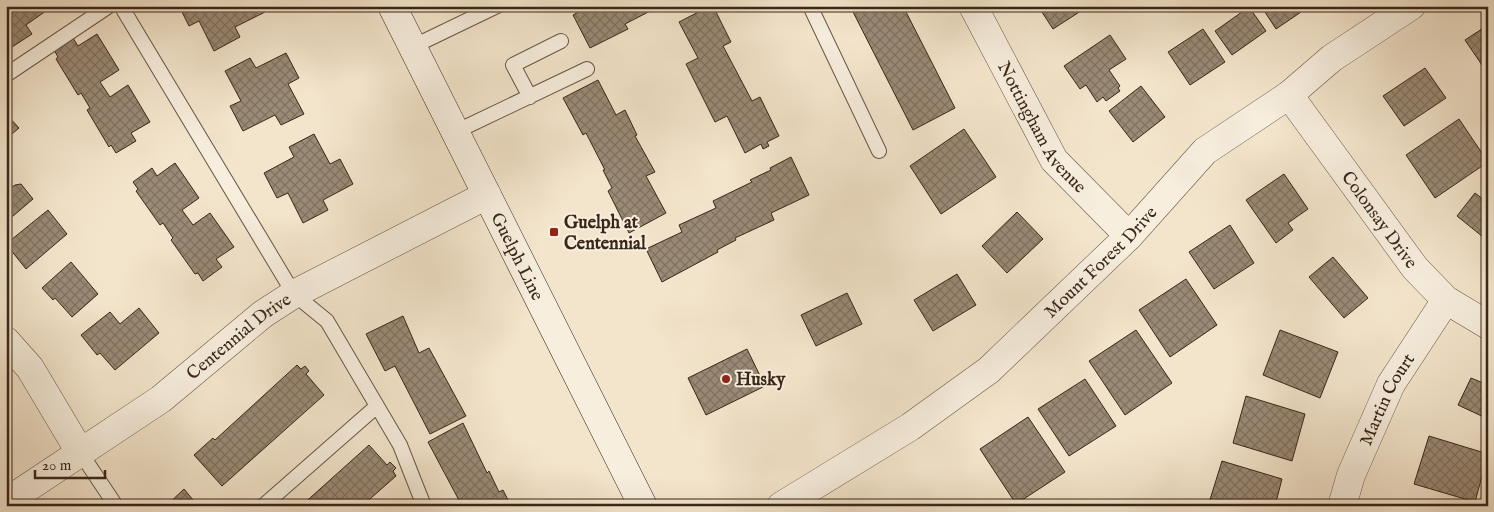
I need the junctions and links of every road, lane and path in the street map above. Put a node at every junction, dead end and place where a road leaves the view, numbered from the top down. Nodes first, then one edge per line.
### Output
1 (109, 6) edge
2 (121, 6) edge
3 (392, 6) edge
4 (497, 6) edge
5 (810, 6) edge
6 (973, 6) edge
7 (1411, 6) edge
8 (561, 41) dead end
9 (412, 47) junction
10 (587, 69) dead end
11 (6, 75) edge
12 (1289, 95) junction
13 (530, 97) junction
14 (455, 132) junction
15 (880, 151) dead end
16 (487, 194) junction
17 (1128, 236) junction
18 (294, 294) junction
19 (1446, 300) junction
20 (1488, 325) edge
21 (6, 340) edge
22 (377, 406) junction
23 (80, 452) junction
24 (6, 502) edge
25 (116, 506) edge
26 (263, 506) edge
27 (424, 506) edge
28 (643, 506) edge
29 (781, 506) edge
30 (1342, 506) edge

1 - 11 lane
2 - 18 lane
3 - 9 street, Guelph Line
4 - 9 lane
5 - 15 lane
6 - 17 street, Nottingham Avenue
7 - 12 street, Mount Forest Drive
8 - 13 lane
9 - 14 street, Guelph Line
10 - 13 lane
12 - 17 street, Mount Forest Drive
12 - 19 street, Colonsay Drive
13 - 14 lane
14 - 16 street, Guelph Line
16 - 18 street, Centennial Drive
16 - 28 street, Guelph Line
17 - 29 street, Mount Forest Drive
18 - 22 lane
18 - 23 street, Centennial Drive
19 - 20 street, Colonsay Drive
19 - 30 street, Martin Court
21 - 23 street
22 - 26 lane
22 - 27 lane
23 - 24 street, Centennial Drive
23 - 25 lane

